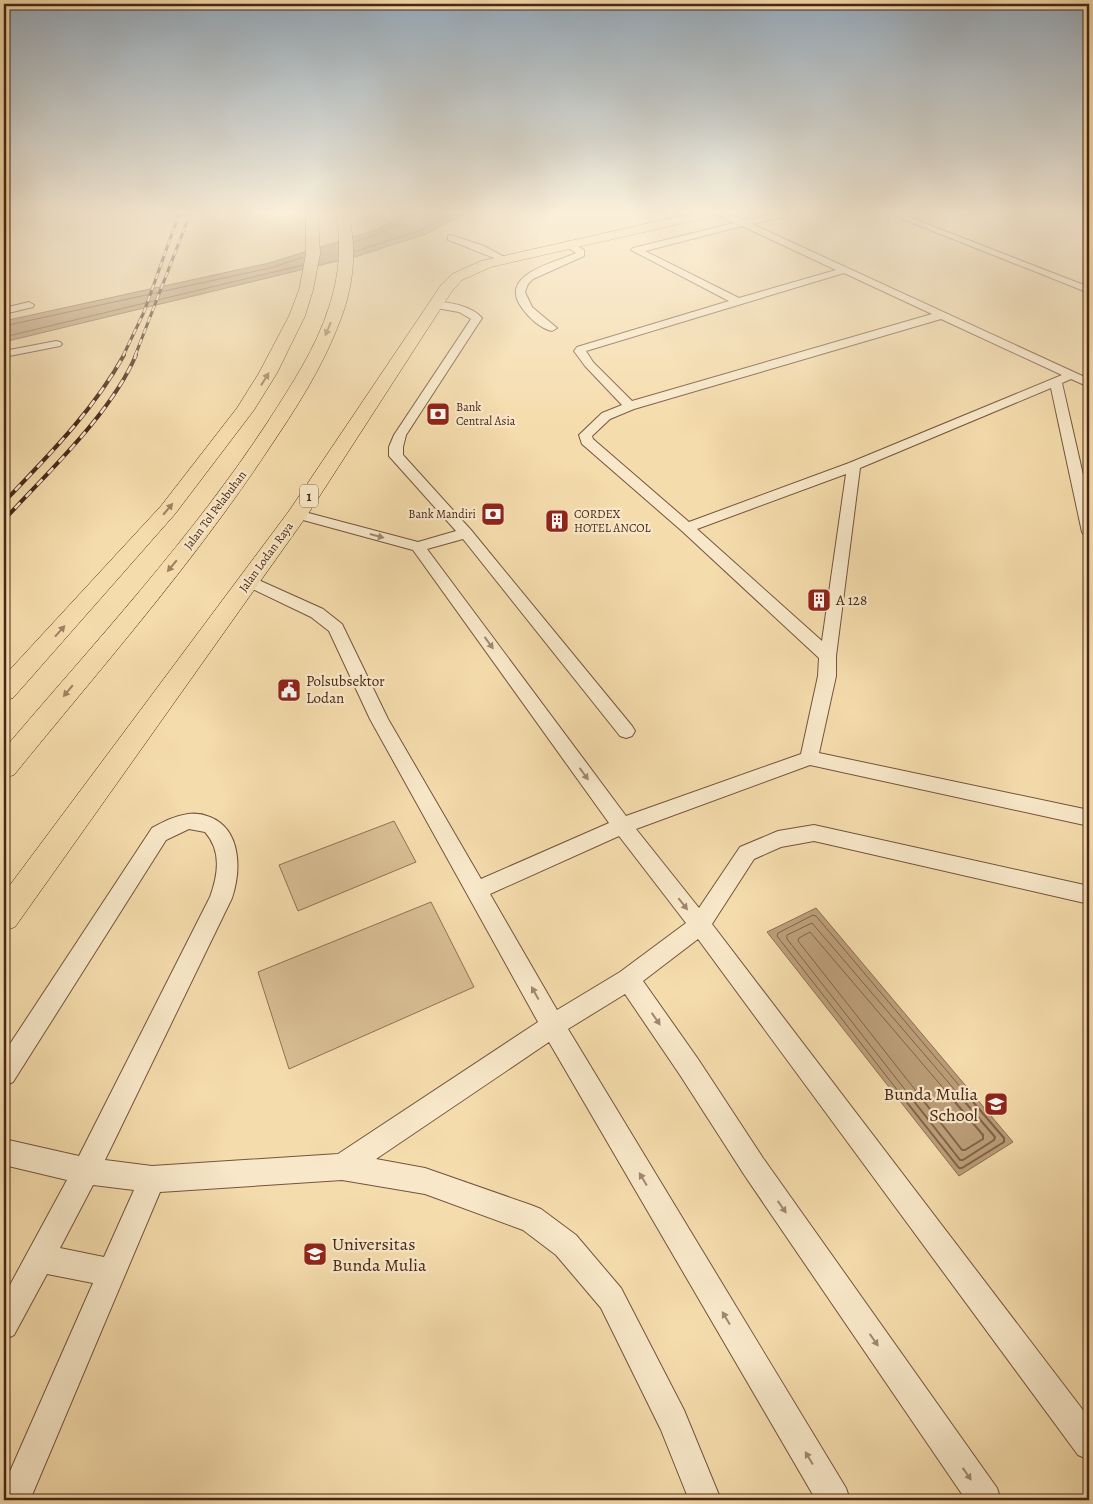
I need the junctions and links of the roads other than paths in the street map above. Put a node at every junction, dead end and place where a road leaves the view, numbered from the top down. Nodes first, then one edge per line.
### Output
1 (307, 284) edge
2 (343, 284) edge
3 (450, 284) edge
4 (522, 284) edge
5 (703, 284) edge
6 (798, 284) edge
7 (876, 284) edge
8 (1074, 284) edge
9 (1089, 290) edge
10 (738, 302) junction
11 (29, 305) dead end
12 (435, 306) junction
13 (4, 311) edge
14 (942, 315) junction
15 (552, 328) dead end
16 (56, 344) dead end
17 (4, 354) edge
18 (1071, 375) junction
19 (1056, 383) junction
20 (1089, 383) edge
21 (630, 406) junction
22 (854, 466) junction
23 (297, 514) junction
24 (687, 528) junction
25 (1089, 532) edge
26 (466, 533) junction
27 (418, 547) junction
28 (248, 581) junction
29 (828, 656) junction
30 (4, 692) edge
31 (626, 731) dead end
32 (809, 758) junction
33 (4, 768) edge
34 (1089, 818) edge
35 (622, 826) junction
36 (477, 890) junction
37 (1089, 895) edge
38 (4, 917) edge
39 (700, 925) junction
40 (628, 979) junction
41 (553, 1026) junction
42 (4, 1074) edge
43 (4, 1152) edge
44 (342, 1167) junction
45 (86, 1171) junction
46 (152, 1179) junction
47 (40, 1258) junction
48 (111, 1273) junction
49 (4, 1325) edge
50 (1089, 1444) edge
51 (14, 1500) edge
52 (705, 1500) edge
53 (834, 1500) edge
54 (985, 1500) edge

30 -> 1 highway
2 -> 33 highway, Jalan Tol Pelabuhan
3 - 12 highway, Jalan Lodan Raya / 1
4 - 15 lane
5 - 10 lane
6 - 10 lane
7 - 14 lane
8 - 9 lane
10 - 21 lane
11 - 13 lane
12 - 23 highway, Jalan Lodan Raya / 1
12 - 26 lane
14 - 18 lane
14 - 21 lane
16 - 17 lane
18 - 19 lane
18 - 20 lane
19 - 22 lane
19 - 25 lane
21 - 24 lane
22 - 24 lane
22 - 29 lane
23 -> 27 lane
23 - 28 highway, Jalan Lodan Raya / 1
24 - 29 lane
26 - 27 lane
26 - 31 lane
27 -> 35 lane
28 - 36 lane
28 - 38 highway, Jalan Lodan Raya / 1
29 - 32 lane
32 - 34 lane
32 - 35 lane
35 - 36 lane
35 -> 39 lane
41 -> 36 lane
37 - 39 lane
39 - 40 lane
39 - 50 lane
40 - 41 lane
40 -> 54 lane
41 - 44 lane
53 -> 41 lane
42 - 45 lane
43 - 45 lane
44 - 46 lane
44 - 52 lane
45 - 46 lane
45 - 47 lane
46 - 48 lane
47 - 48 lane
47 - 49 lane
48 - 51 lane

